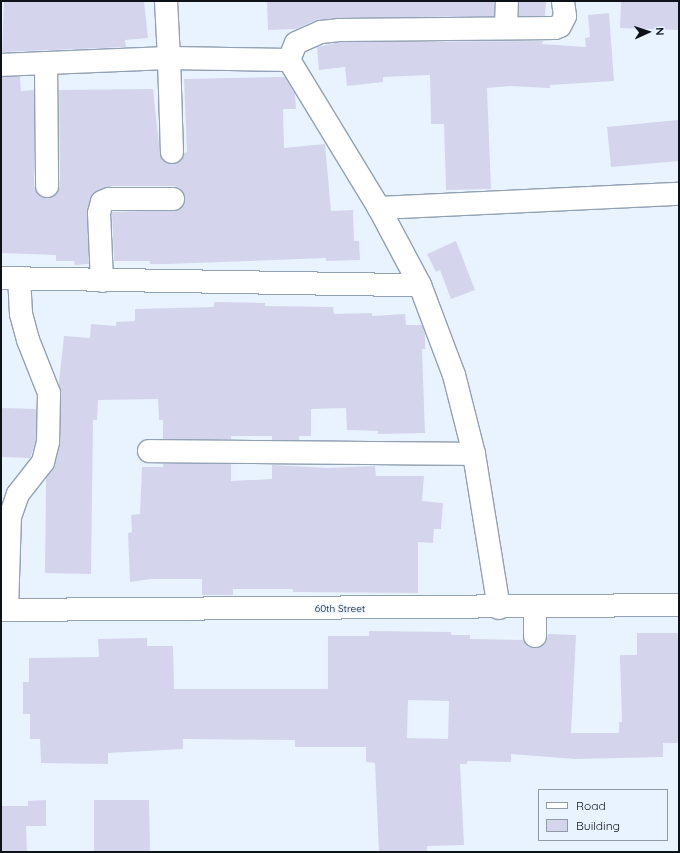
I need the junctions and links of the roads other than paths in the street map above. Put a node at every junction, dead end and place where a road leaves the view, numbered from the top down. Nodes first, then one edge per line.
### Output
1 (166, 1) edge
2 (507, 1) edge
3 (563, 1) edge
4 (506, 27) junction
5 (169, 58) junction
6 (289, 60) junction
7 (46, 63) junction
8 (1, 65) edge
9 (172, 152) dead end
10 (47, 186) dead end
11 (679, 194) edge
12 (173, 199) dead end
13 (379, 208) junction
14 (10, 278) edge
15 (102, 281) junction
16 (420, 285) junction
17 (149, 451) dead end
18 (474, 454) junction
19 (679, 605) edge
20 (499, 608) junction
21 (535, 608) junction
22 (4, 610) edge
23 (535, 636) dead end

1 - 5 street
2 - 4 street
3 - 4 street
4 - 6 street
5 - 6 street
5 - 7 street
5 - 9 street
6 - 13 street
7 - 8 street
7 - 10 street
11 - 13 street
12 - 15 street
13 - 16 street
14 - 15 street
14 - 22 street
15 - 16 street
16 - 18 street
17 - 18 street
18 - 20 street
19 - 21 street, 60th Street
20 - 21 street, 60th Street
20 - 22 street, 60th Street
21 - 23 street

